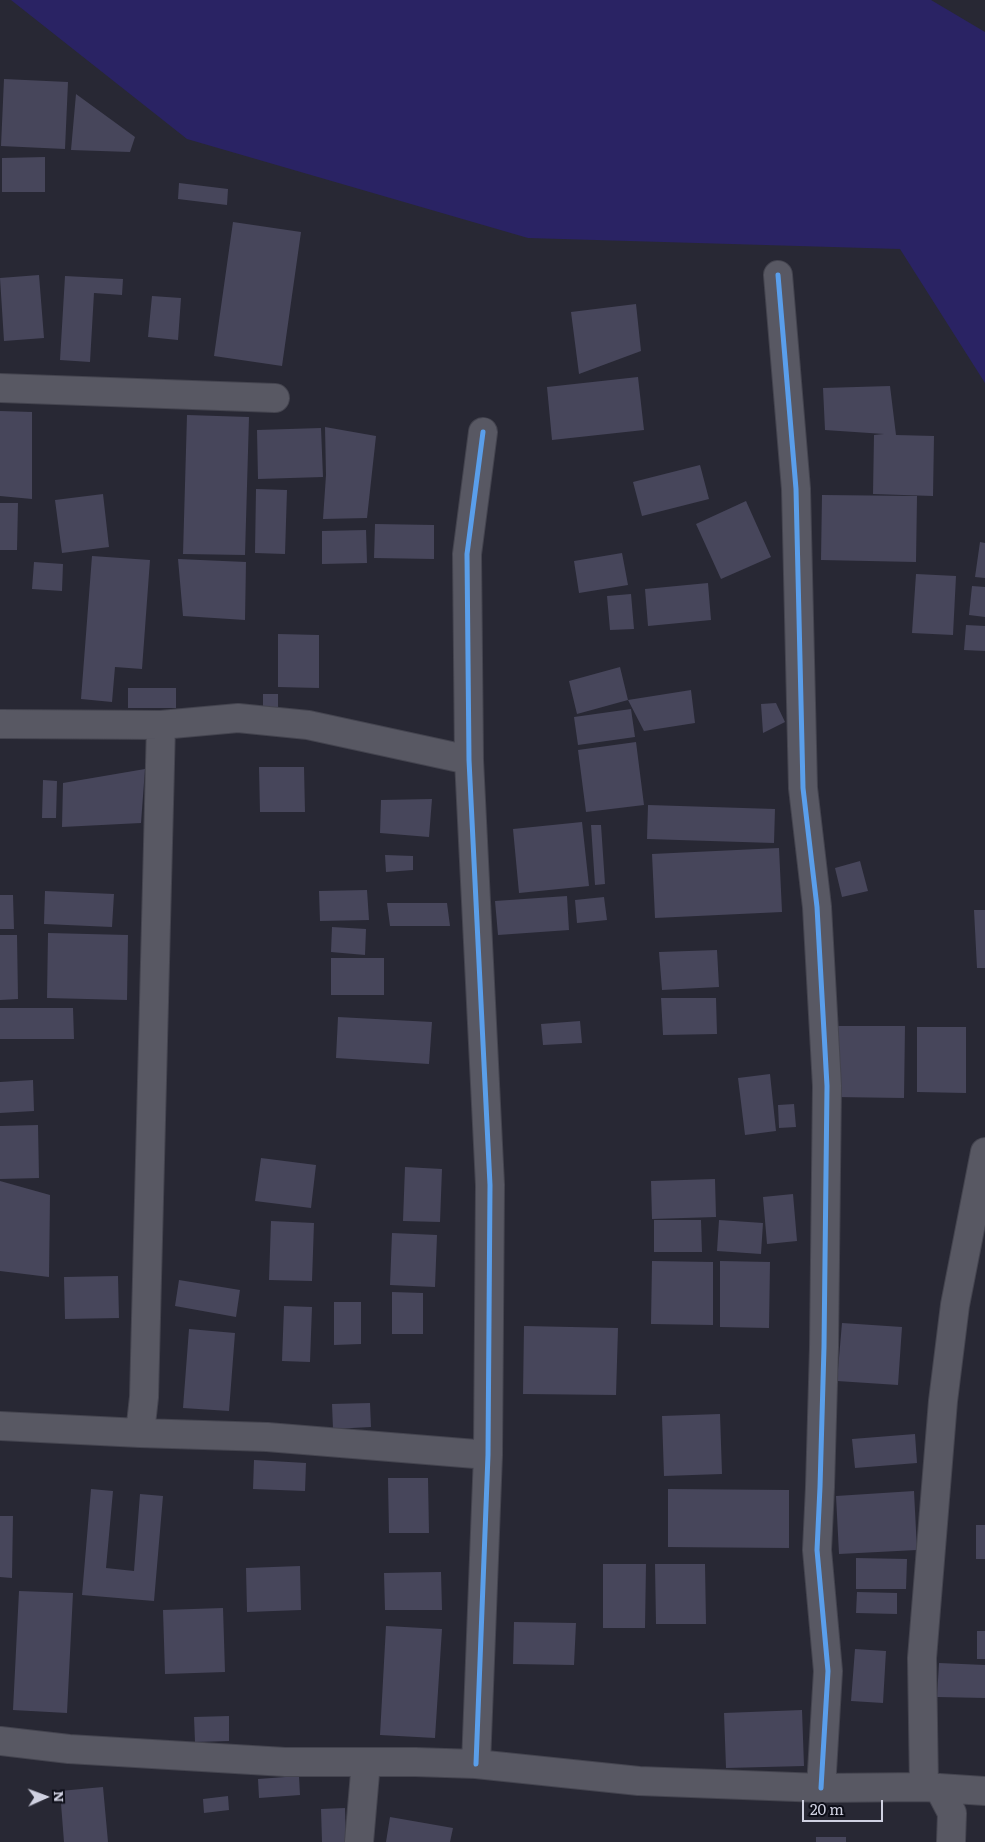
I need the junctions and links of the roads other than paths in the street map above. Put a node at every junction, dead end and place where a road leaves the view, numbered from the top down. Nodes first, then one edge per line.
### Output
1 (778, 275) dead end
2 (0, 388) edge
3 (275, 398) dead end
4 (484, 432) dead end
5 (0, 724) edge
6 (160, 725) junction
7 (469, 760) junction
8 (985, 1152) edge
9 (0, 1426) edge
10 (140, 1434) junction
11 (488, 1455) junction
12 (0, 1741) edge
13 (366, 1762) junction
14 (476, 1764) junction
15 (931, 1787) junction
16 (820, 1788) junction
17 (978, 1791) edge
18 (952, 1813) junction
19 (359, 1842) edge
20 (950, 1842) edge

1 - 16 street
2 - 3 street
4 - 7 street
5 - 6 street
6 - 7 street
6 - 10 street
7 - 11 street
8 - 15 street
9 - 10 street
10 - 11 street
11 - 14 street
12 - 13 street
13 - 14 street
13 - 19 street
14 - 16 street
15 - 16 street
15 - 17 street
15 - 18 street
17 - 18 street
18 - 20 street

